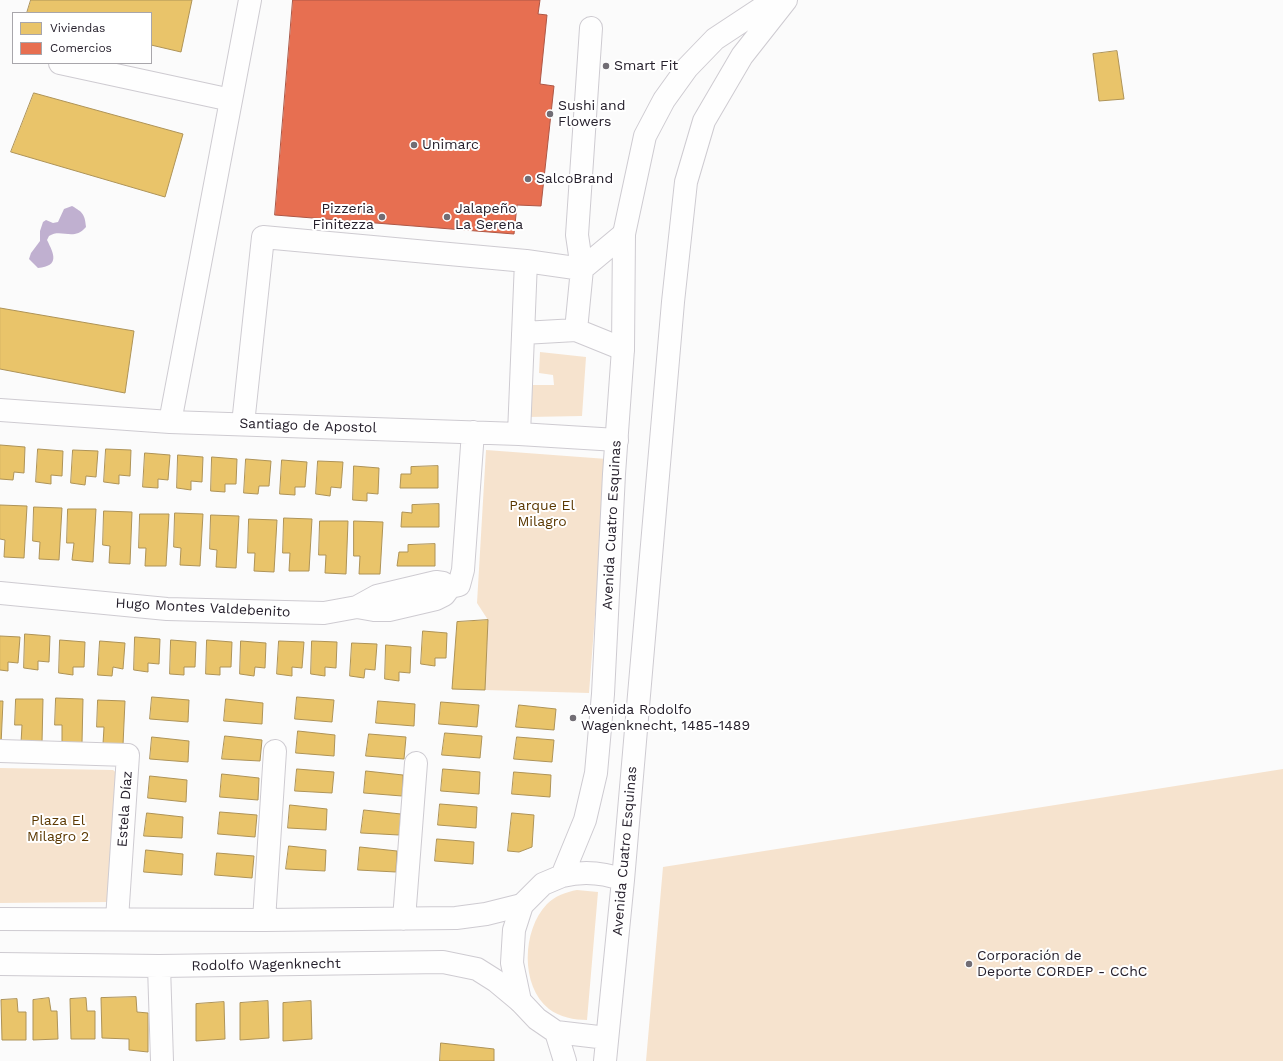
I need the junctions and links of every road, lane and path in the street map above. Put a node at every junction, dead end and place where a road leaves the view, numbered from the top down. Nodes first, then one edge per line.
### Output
1 (250, 0) edge
2 (774, 0) edge
3 (786, 0) edge
4 (591, 28) dead end
5 (65, 64) edge
6 (231, 100) junction
7 (624, 234) junction
8 (526, 260) junction
9 (582, 269) junction
10 (576, 330) junction
11 (523, 333) junction
12 (623, 349) junction
13 (0, 410) edge
14 (170, 422) junction
15 (244, 424) junction
16 (473, 432) junction
17 (519, 434) junction
18 (617, 440) junction
19 (0, 593) edge
20 (0, 751) edge
21 (275, 751) dead end
22 (416, 763) dead end
23 (562, 876) junction
24 (623, 880) junction
25 (522, 905) junction
26 (0, 919) edge
27 (117, 919) junction
28 (404, 919) junction
29 (264, 920) junction
30 (0, 964) edge
31 (159, 966) junction
32 (520, 1000) junction
33 (556, 1032) junction
34 (607, 1038) junction
35 (162, 1061) edge
36 (565, 1061) edge
37 (605, 1061) edge

1 - 6 street
2 - 7 street, Avenida Cuatro Esquinas
3 - 24 street, Avenida Cuatro Esquinas
4 - 9 street
5 - 6 street
6 - 14 street
7 - 9 street
7 - 12 street, Avenida Cuatro Esquinas
8 - 9 street
8 - 11 street
8 - 15 street
9 - 10 street
10 - 11 street
10 - 12 street
11 - 17 street
12 - 18 street, Avenida Cuatro Esquinas
13 - 14 street, Santiago de Apostol
14 - 15 street, Santiago de Apostol
15 - 16 street, Santiago de Apostol
16 - 17 street, Santiago de Apostol
16 - 19 street, Hugo Montes Valdebenito
17 - 18 street, Santiago de Apostol
18 - 23 street, Avenida Cuatro Esquinas
20 - 27 street, Estela Díaz
21 - 29 street
22 - 28 street
23 - 24 street
23 - 25 street
24 - 34 street, Avenida Cuatro Esquinas
25 - 28 street
25 - 32 street
26 - 27 street
27 - 29 street
28 - 29 street
30 - 31 street, Rodolfo Wagenknecht
31 - 32 street, Rodolfo Wagenknecht
31 - 35 street
32 - 33 street
33 - 34 street
33 - 36 street
34 - 37 street, Avenida Cuatro Esquinas

